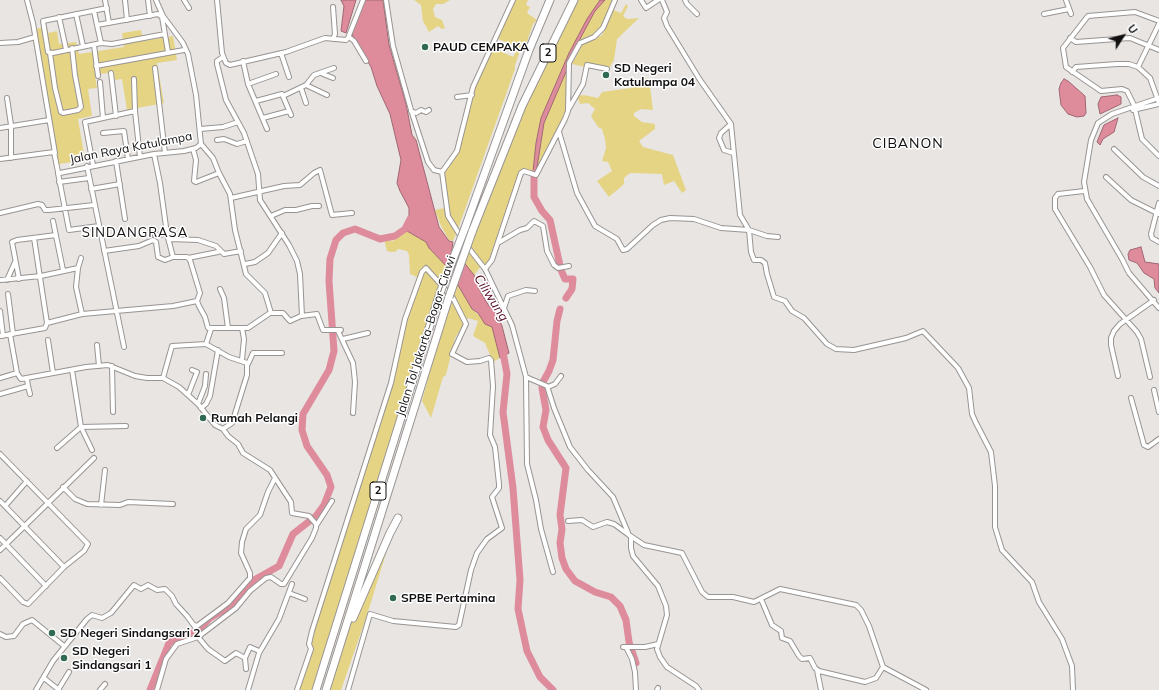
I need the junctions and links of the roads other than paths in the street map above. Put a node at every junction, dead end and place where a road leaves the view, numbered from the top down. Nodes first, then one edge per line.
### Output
1 (27, 0) edge
2 (106, 0) edge
3 (125, 0) edge
4 (148, 0) edge
5 (156, 0) edge
6 (184, 0) edge
7 (217, 0) edge
8 (363, 0) edge
9 (386, 0) edge
10 (513, 0) edge
11 (550, 0) edge
12 (574, 0) edge
13 (615, 0) edge
14 (641, 0) edge
15 (658, 0) edge
16 (662, 0) edge
17 (685, 0) edge
18 (1066, 0) edge
19 (107, 8) junction
20 (189, 8) dead end
21 (333, 8) dead end
22 (1069, 9) junction
23 (94, 11) junction
24 (76, 14) junction
25 (697, 14) dead end
26 (1044, 14) dead end
27 (1071, 14) dead end
28 (59, 16) junction
29 (150, 16) junction
30 (128, 20) junction
31 (1159, 22) edge
32 (109, 23) junction
33 (97, 25) junction
34 (165, 34) junction
35 (35, 37) junction
36 (349, 37) junction
37 (1070, 38) junction
38 (333, 39) junction
39 (0, 43) edge
40 (101, 43) junction
41 (94, 44) junction
42 (1149, 45) junction
43 (83, 46) junction
44 (72, 48) junction
45 (66, 49) junction
46 (184, 50) dead end
47 (524, 50) dead end
48 (1159, 50) edge
49 (168, 52) junction
50 (50, 53) junction
51 (281, 53) junction
52 (223, 57) junction
53 (366, 61) dead end
54 (243, 62) junction
55 (96, 66) junction
56 (1138, 67) junction
57 (155, 68) dead end
58 (334, 68) dead end
59 (607, 69) dead end
60 (1072, 72) junction
61 (112, 73) dead end
62 (276, 74) dead end
63 (323, 74) junction
64 (98, 76) dead end
65 (289, 77) dead end
66 (333, 78) dead end
67 (134, 79) dead end
68 (100, 82) dead end
69 (248, 84) junction
70 (306, 85) junction
71 (301, 88) junction
72 (327, 95) dead end
73 (472, 95) junction
74 (284, 96) junction
75 (7, 98) dead end
76 (457, 98) dead end
77 (256, 101) junction
78 (1159, 101) edge
79 (510, 102) junction
80 (306, 103) dead end
81 (1134, 105) junction
82 (429, 110) dead end
83 (1129, 110) junction
84 (411, 111) junction
85 (568, 111) junction
86 (1135, 111) junction
87 (135, 112) junction
88 (116, 116) junction
89 (103, 118) junction
90 (262, 118) junction
91 (49, 120) junction
92 (238, 122) junction
93 (731, 124) junction
94 (11, 125) junction
95 (0, 128) edge
96 (200, 129) junction
97 (267, 129) dead end
98 (559, 132) junction
99 (103, 133) dead end
100 (217, 140) dead end
101 (246, 141) junction
102 (201, 144) junction
103 (193, 149) junction
104 (1114, 149) dead end
105 (165, 152) junction
106 (55, 153) junction
107 (734, 153) junction
108 (154, 154) junction
109 (1159, 156) edge
110 (140, 157) junction
111 (11, 158) junction
112 (0, 159) edge
113 (128, 159) junction
114 (116, 161) junction
115 (93, 165) junction
116 (87, 166) junction
117 (442, 172) junction
118 (58, 173) junction
119 (219, 173) junction
120 (1106, 177) dead end
121 (89, 178) junction
122 (59, 182) junction
123 (120, 184) junction
124 (1159, 186) edge
125 (91, 189) junction
126 (260, 191) junction
127 (1084, 191) junction
128 (231, 198) junction
129 (1159, 203) edge
130 (94, 205) junction
131 (319, 206) dead end
132 (64, 209) junction
133 (1158, 213) edge
134 (0, 214) edge
135 (352, 214) dead end
136 (271, 216) junction
137 (126, 219) dead end
138 (53, 221) dead end
139 (99, 226) junction
140 (468, 230) junction
141 (749, 230) junction
142 (282, 233) junction
143 (167, 234) junction
144 (56, 235) junction
145 (156, 235) dead end
146 (778, 237) dead end
147 (34, 238) junction
148 (169, 239) junction
149 (1159, 242) edge
150 (498, 243) junction
151 (219, 249) junction
152 (104, 251) junction
153 (241, 251) junction
154 (173, 257) junction
155 (81, 258) dead end
156 (188, 258) junction
157 (15, 261) junction
158 (245, 264) junction
159 (570, 266) dead end
160 (78, 268) junction
161 (485, 269) junction
162 (63, 270) junction
163 (41, 276) junction
164 (19, 278) junction
165 (1, 280) dead end
166 (7, 280) junction
167 (220, 289) dead end
168 (536, 291) dead end
169 (8, 294) dead end
170 (197, 300) junction
171 (1154, 300) junction
172 (1159, 308) edge
173 (504, 309) junction
174 (0, 311) edge
175 (117, 311) junction
176 (271, 313) junction
177 (82, 314) junction
178 (302, 316) junction
179 (1127, 318) junction
180 (47, 322) junction
181 (211, 328) junction
182 (228, 328) junction
183 (242, 328) junction
184 (368, 333) dead end
185 (12, 334) junction
186 (438, 334) junction
187 (2, 336) edge
188 (343, 339) junction
189 (48, 340) dead end
190 (206, 344) junction
191 (97, 345) dead end
192 (124, 347) dead end
193 (218, 350) junction
194 (282, 353) dead end
195 (242, 360) junction
196 (248, 364) junction
197 (98, 366) junction
198 (112, 366) junction
199 (72, 370) junction
200 (192, 370) dead end
201 (17, 373) junction
202 (53, 374) junction
203 (206, 374) dead end
204 (561, 376) dead end
205 (1118, 376) dead end
206 (526, 377) junction
207 (1150, 377) dead end
208 (0, 378) edge
209 (163, 378) junction
210 (27, 379) junction
211 (28, 386) junction
212 (547, 386) junction
213 (1154, 390) dead end
214 (0, 394) edge
215 (30, 394) dead end
216 (188, 395) junction
217 (1131, 398) dead end
218 (422, 401) dead end
219 (198, 404) junction
220 (201, 408) junction
221 (113, 412) dead end
222 (1159, 412) edge
223 (353, 413) dead end
224 (126, 426) dead end
225 (81, 427) junction
226 (223, 429) junction
227 (1159, 439) edge
228 (57, 448) dead end
229 (92, 450) dead end
230 (0, 454) edge
231 (94, 458) dead end
232 (105, 470) dead end
233 (275, 478) junction
234 (27, 481) junction
235 (63, 487) junction
236 (0, 501) edge
237 (332, 501) dead end
238 (48, 504) junction
239 (173, 504) dead end
240 (101, 505) junction
241 (6, 506) junction
242 (398, 518) dead end
243 (568, 521) dead end
244 (25, 525) junction
245 (316, 525) junction
246 (630, 536) junction
247 (0, 538) edge
248 (6, 544) junction
249 (0, 550) edge
250 (64, 567) junction
251 (553, 572) dead end
252 (0, 578) edge
253 (292, 584) dead end
254 (46, 586) junction
255 (289, 593) junction
256 (306, 599) dead end
257 (762, 599) junction
258 (195, 628) junction
259 (0, 634) edge
260 (199, 636) junction
261 (343, 636) junction
262 (658, 644) junction
263 (64, 646) junction
264 (259, 651) junction
265 (245, 658) junction
266 (883, 667) junction
267 (246, 669) dead end
268 (817, 670) junction
269 (69, 672) dead end
270 (44, 678) junction
271 (105, 684) dead end
272 (36, 690) edge
273 (59, 690) edge
274 (100, 690) edge
275 (157, 690) edge
276 (248, 690) edge
277 (297, 690) edge
278 (316, 690) edge
279 (326, 690) edge
280 (348, 690) edge
281 (636, 690) edge
282 (698, 690) edge
283 (821, 690) edge
284 (926, 690) edge
285 (1073, 690) edge

1 - 35 street
2 - 19 street
3 - 30 street
4 - 29 street
5 - 96 street, Jalan Raya Katulampa
6 - 20 street
7 - 52 street
8 - 36 street
9 - 84 street
10 - 73 street
11 - 79 highway, Jalan Tol Jakarta–Bogor–Ciawi / 2
12 - 140 highway, Jalan Tol Jakarta–Bogor–Ciawi / 2
13 - 85 street
14 - 15 street
16 - 93 street
17 - 25 street
18 - 22 street
19 - 23 street
19 - 32 street
21 - 38 street
22 - 26 street
22 - 27 street
23 - 24 street
23 - 33 street
24 - 28 street
24 - 43 street
28 - 45 street
28 - 50 street
29 - 30 street
29 - 34 street
30 - 32 street
31 - 37 street
31 - 42 street
32 - 33 street
33 - 40 street
34 - 40 street
34 - 49 street
35 - 39 street
35 - 91 street
36 - 38 street
36 - 53 street
37 - 42 street
37 - 60 street
38 - 51 street
40 - 41 street
41 - 43 street
41 - 55 street
42 - 48 street
42 - 56 street
43 - 44 street
44 - 45 street
44 - 50 street
45 - 50 street
46 - 49 street
47 - 79 highway
49 - 55 street
51 - 54 street
51 - 65 street
52 - 54 street
52 - 92 street
54 - 69 street
55 - 64 street
56 - 60 street
56 - 78 street
57 - 105 street
58 - 63 street
59 - 85 street
60 - 81 street
61 - 88 street
62 - 69 street
63 - 66 street
63 - 70 street
67 - 87 street
68 - 89 street
69 - 77 street
70 - 71 street
70 - 72 street
71 - 74 street
71 - 80 street
73 - 76 street
73 - 117 street
74 - 77 street
74 - 90 street
75 - 94 street
77 - 90 street
78 - 81 street
78 - 86 street
79 - 140 highway, Jalan Tol Jakarta–Bogor–Ciawi / 2
81 - 83 street
81 - 86 street
82 - 84 street
83 - 86 street
83 - 127 street
84 - 117 street
85 - 98 street
86 - 109 street
87 - 88 street
87 - 110 street
88 - 89 street
89 - 115 street
90 - 97 street
91 - 94 street
91 - 106 street
92 - 96 street
92 - 101 street
93 - 107 street
93 - 107 street
94 - 95 street
94 - 111 street
96 - 102 street, Jalan Raya Katulampa
98 - 141 street
98 - 150 street
99 - 113 street
100 - 101 street
101 - 126 street
102 - 103 street, Jalan Raya Katulampa
102 - 119 street
103 - 105 street, Jalan Raya Katulampa
103 - 119 street
104 - 124 street
105 - 108 street, Jalan Raya Katulampa
106 - 111 street, Jalan Raya Katulampa
106 - 118 street, Jalan Raya Katulampa
107 - 141 street
108 - 110 street, Jalan Raya Katulampa
108 - 143 street
110 - 113 street, Jalan Raya Katulampa
111 - 112 street, Jalan Raya Katulampa
113 - 114 street, Jalan Raya Katulampa
114 - 115 street, Jalan Raya Katulampa
114 - 123 street
115 - 116 street, Jalan Raya Katulampa
116 - 118 street, Jalan Raya Katulampa
116 - 121 street
117 - 161 street
118 - 122 street
119 - 128 street
120 - 133 street
121 - 122 street
121 - 125 street
122 - 132 street
123 - 125 street
123 - 137 street
125 - 130 street
126 - 128 street
126 - 135 street
126 - 136 street
127 - 171 street
127 - 179 street
128 - 153 street
129 - 133 street
130 - 132 street
130 - 139 street
131 - 136 street
132 - 134 street
132 - 139 street
133 - 149 street
136 - 142 street
138 - 144 street
139 - 152 street
140 - 186 highway, Jalan Tol Jakarta–Bogor–Ciawi / 2, bridge
140 - 278 highway, Jalan Tol Jakarta–Bogor–Ciawi / 2, bridge
141 - 146 street
141 - 285 street
142 - 158 street
142 - 178 street
143 - 145 street
143 - 148 street
144 - 147 street
144 - 162 street
147 - 157 street
147 - 163 street
148 - 151 street
148 - 154 street
150 - 159 street
150 - 161 street
151 - 153 street
151 - 156 street
152 - 154 street
152 - 175 street
153 - 158 street
154 - 156 street
155 - 160 street
156 - 170 street
157 - 164 street
157 - 166 street
158 - 176 street
160 - 162 street
160 - 177 street
161 - 173 street
162 - 163 street
163 - 164 street
163 - 180 street
164 - 166 street
165 - 166 street
167 - 182 street
168 - 173 street
169 - 185 street
170 - 175 street
170 - 181 street
171 - 172 street
171 - 179 street
173 - 206 street
174 - 187 street
175 - 177 street
175 - 192 street
176 - 178 street
176 - 183 street
177 - 180 street
178 - 188 street
179 - 205 street
179 - 207 street
180 - 185 street
181 - 182 street
181 - 190 street
182 - 183 street
183 - 195 street
184 - 188 street
185 - 187 street
185 - 201 street
186 - 218 highway
186 - 261 highway, Jalan Tol Jakarta–Bogor–Ciawi / 2
188 - 223 street
189 - 202 street
190 - 193 street
190 - 209 street
191 - 197 street
193 - 195 street
193 - 220 street
194 - 196 street
195 - 196 street
196 - 226 street
197 - 198 street
197 - 199 street
198 - 209 street
198 - 221 street
199 - 202 street
199 - 225 street
200 - 216 street
201 - 208 street
201 - 210 street
202 - 210 street
203 - 219 street
204 - 212 street
206 - 212 street
206 - 251 street
209 - 216 street
210 - 211 street
211 - 214 street
211 - 215 street
212 - 246 street
213 - 222 street
216 - 219 street
217 - 227 street
219 - 220 street
220 - 226 street
224 - 225 street
225 - 228 street
225 - 229 street
226 - 233 street
230 - 234 street
231 - 235 street
232 - 240 street
233 - 245 street
233 - 258 street
234 - 238 street
234 - 241 street
235 - 238 street
235 - 240 street
236 - 241 street
237 - 245 street
238 - 244 street
238 - 250 street
239 - 240 street
241 - 244 street
242 - 261 highway
243 - 246 street
244 - 248 street
244 - 250 street
245 - 260 street
246 - 257 street
246 - 262 street
247 - 248 street
248 - 249 street
248 - 254 street
250 - 254 street
252 - 254 street
253 - 255 street
255 - 256 street
255 - 264 street
257 - 266 street
257 - 268 street
258 - 260 street
258 - 263 street
259 - 263 street
260 - 265 street
260 - 275 street
261 - 279 highway, Jalan Tol Jakarta–Bogor–Ciawi / 2
262 - 281 street
262 - 282 street
263 - 270 street
264 - 265 street
264 - 276 street
265 - 267 street
266 - 268 street
266 - 284 street
268 - 283 street
269 - 273 street
270 - 272 street
270 - 273 street
271 - 274 street
277 - 280 street

